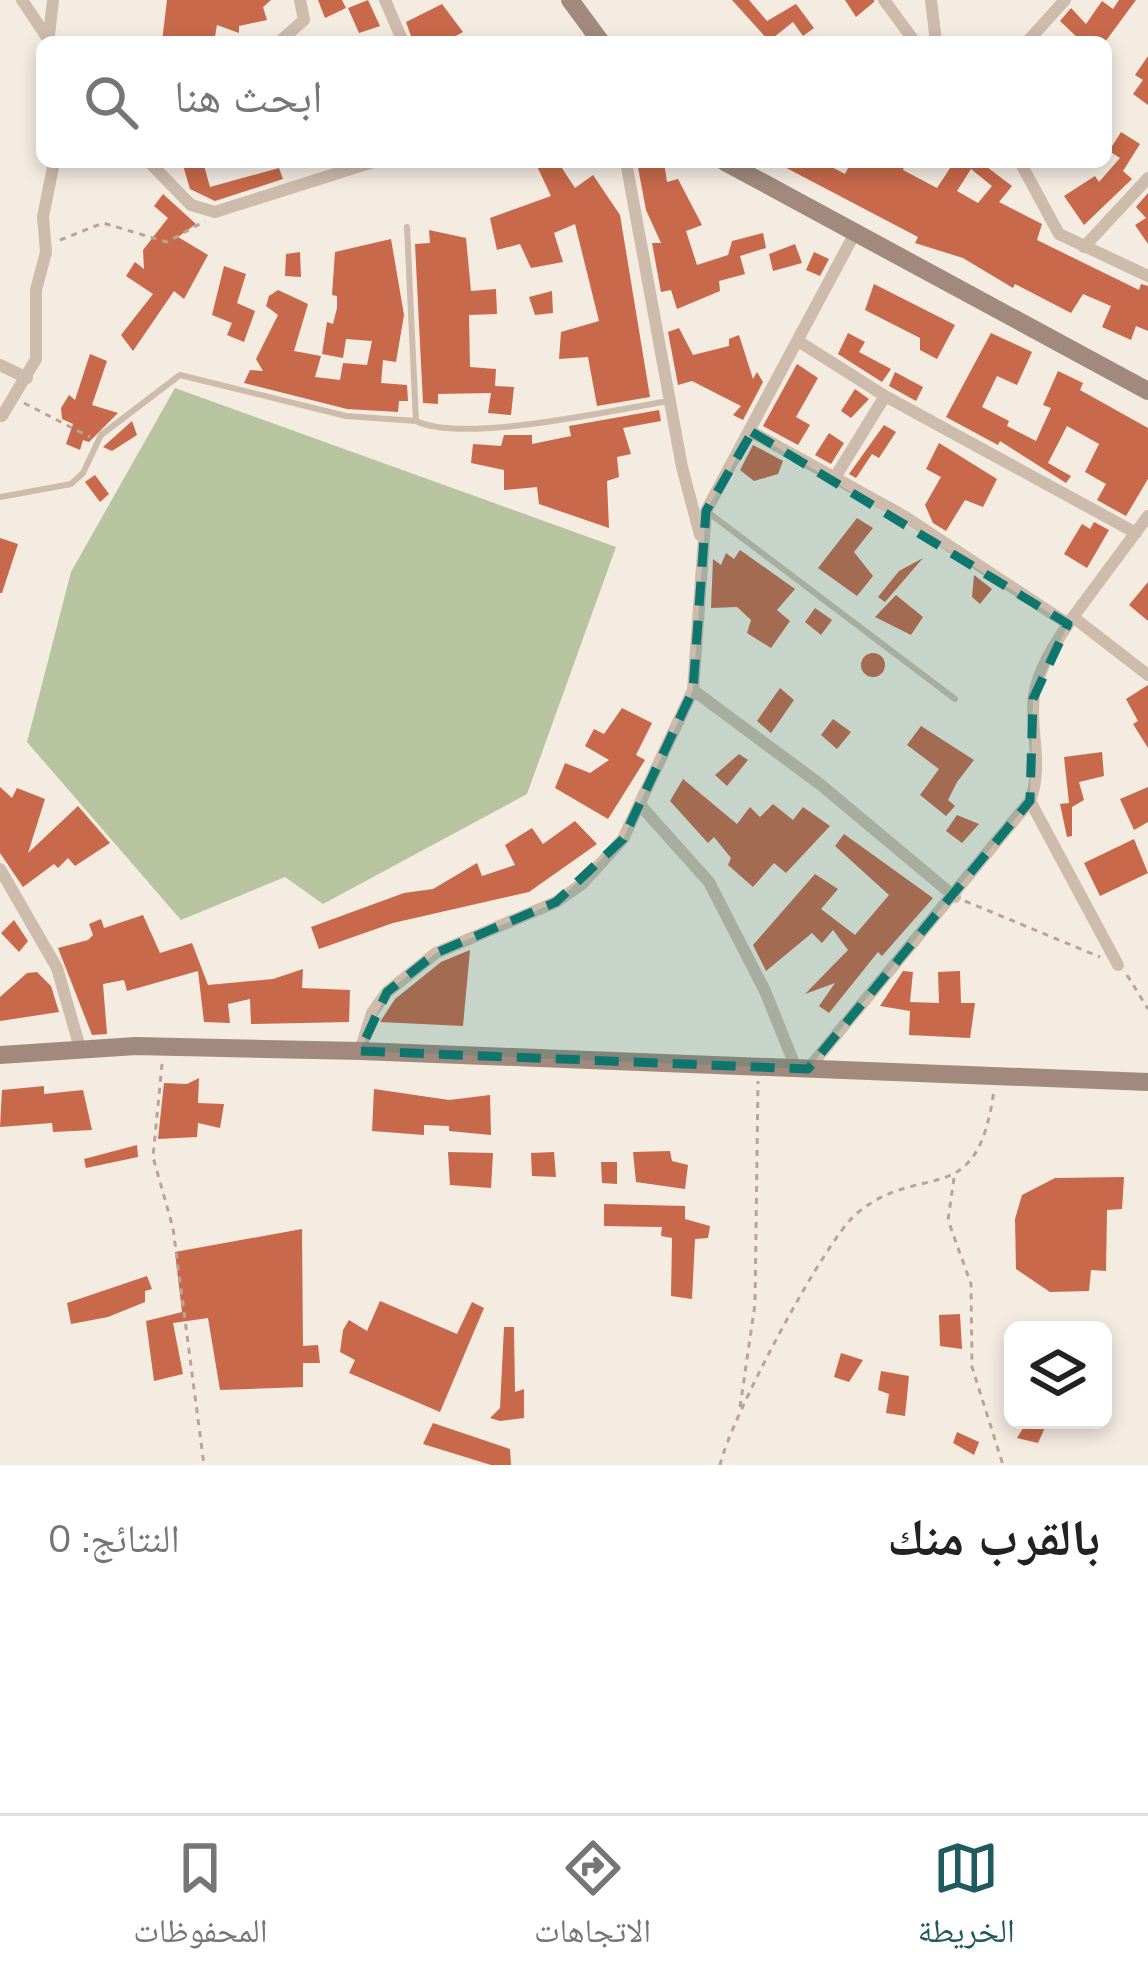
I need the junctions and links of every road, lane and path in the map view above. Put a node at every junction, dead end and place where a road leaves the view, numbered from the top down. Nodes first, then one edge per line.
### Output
1 (22, 0) edge
2 (53, 0) edge
3 (301, 0) edge
4 (385, 0) edge
5 (570, 0) edge
6 (884, 0) edge
7 (932, 0) edge
8 (1065, 0) edge
9 (46, 36) edge
10 (50, 36) edge
11 (286, 36) edge
12 (400, 36) edge
13 (597, 36) edge
14 (911, 36) edge
15 (935, 36) edge
16 (1032, 36) edge
17 (53, 168) edge
18 (156, 168) edge
19 (354, 168) edge
20 (627, 168) edge
21 (736, 168) edge
22 (1023, 168) edge
23 (1148, 178) edge
24 (215, 212) junction
25 (407, 227) dead end
26 (855, 233) junction
27 (1084, 247) junction
28 (46, 252) junction
29 (1148, 276) edge
30 (798, 341) junction
31 (0, 365) edge
32 (26, 378) junction
33 (1148, 392) edge
34 (885, 397) junction
35 (15, 399) junction
36 (672, 400) junction
37 (1, 420) edge
38 (416, 422) junction
39 (752, 432) junction
40 (97, 440) junction
41 (834, 479) junction
42 (0, 497) edge
43 (706, 511) junction
44 (1148, 516) edge
45 (1136, 533) junction
46 (702, 542) junction
47 (1071, 621) junction
48 (1148, 675) edge
49 (693, 690) junction
50 (955, 699) dead end
51 (1030, 800) junction
52 (641, 806) junction
53 (0, 869) edge
54 (955, 897) junction
55 (1118, 965) junction
56 (1148, 1010) edge
57 (164, 1047) junction
58 (80, 1048) junction
59 (360, 1051) junction
60 (0, 1055) edge
61 (758, 1067) junction
62 (802, 1068) junction
63 (996, 1077) junction
64 (1148, 1082) edge
65 (954, 1175) junction
66 (740, 1408) junction
67 (204, 1465) edge
68 (720, 1465) edge
69 (1003, 1465) edge

1 - 9 street
2 - 10 street
3 - 11 street
4 - 12 street
5 - 13 street
6 - 14 street
7 - 15 street
8 - 16 street
17 - 28 street
18 - 24 street
19 - 24 street
20 - 36 street
21 - 26 street
22 - 27 street
23 - 27 street
24 - 28 path
25 - 38 lane
26 - 30 street
26 - 33 street
27 - 29 street
28 - 32 street
30 - 34 street
30 - 39 street
31 - 32 street
32 - 35 street
34 - 41 street
34 - 45 street
35 - 37 street
35 - 40 path
36 - 38 lane
36 - 46 street
38 - 40 lane
39 - 41 street
39 - 43 street
40 - 42 lane
41 - 47 street
43 - 46 street
43 - 50 lane
44 - 45 street
45 - 47 street
46 - 49 street
47 - 48 street
47 - 51 street
49 - 52 street
49 - 54 street
51 - 54 street
51 - 55 street
52 - 59 street
52 - 62 street
53 - 58 street
54 - 55 path
54 - 62 street
55 - 56 path
57 - 58 street
57 - 59 street
57 - 67 path
58 - 60 street
59 - 61 street
61 - 62 street
61 - 66 path
62 - 63 street
63 - 64 street
63 - 65 path
65 - 66 path
65 - 69 path
66 - 68 path

